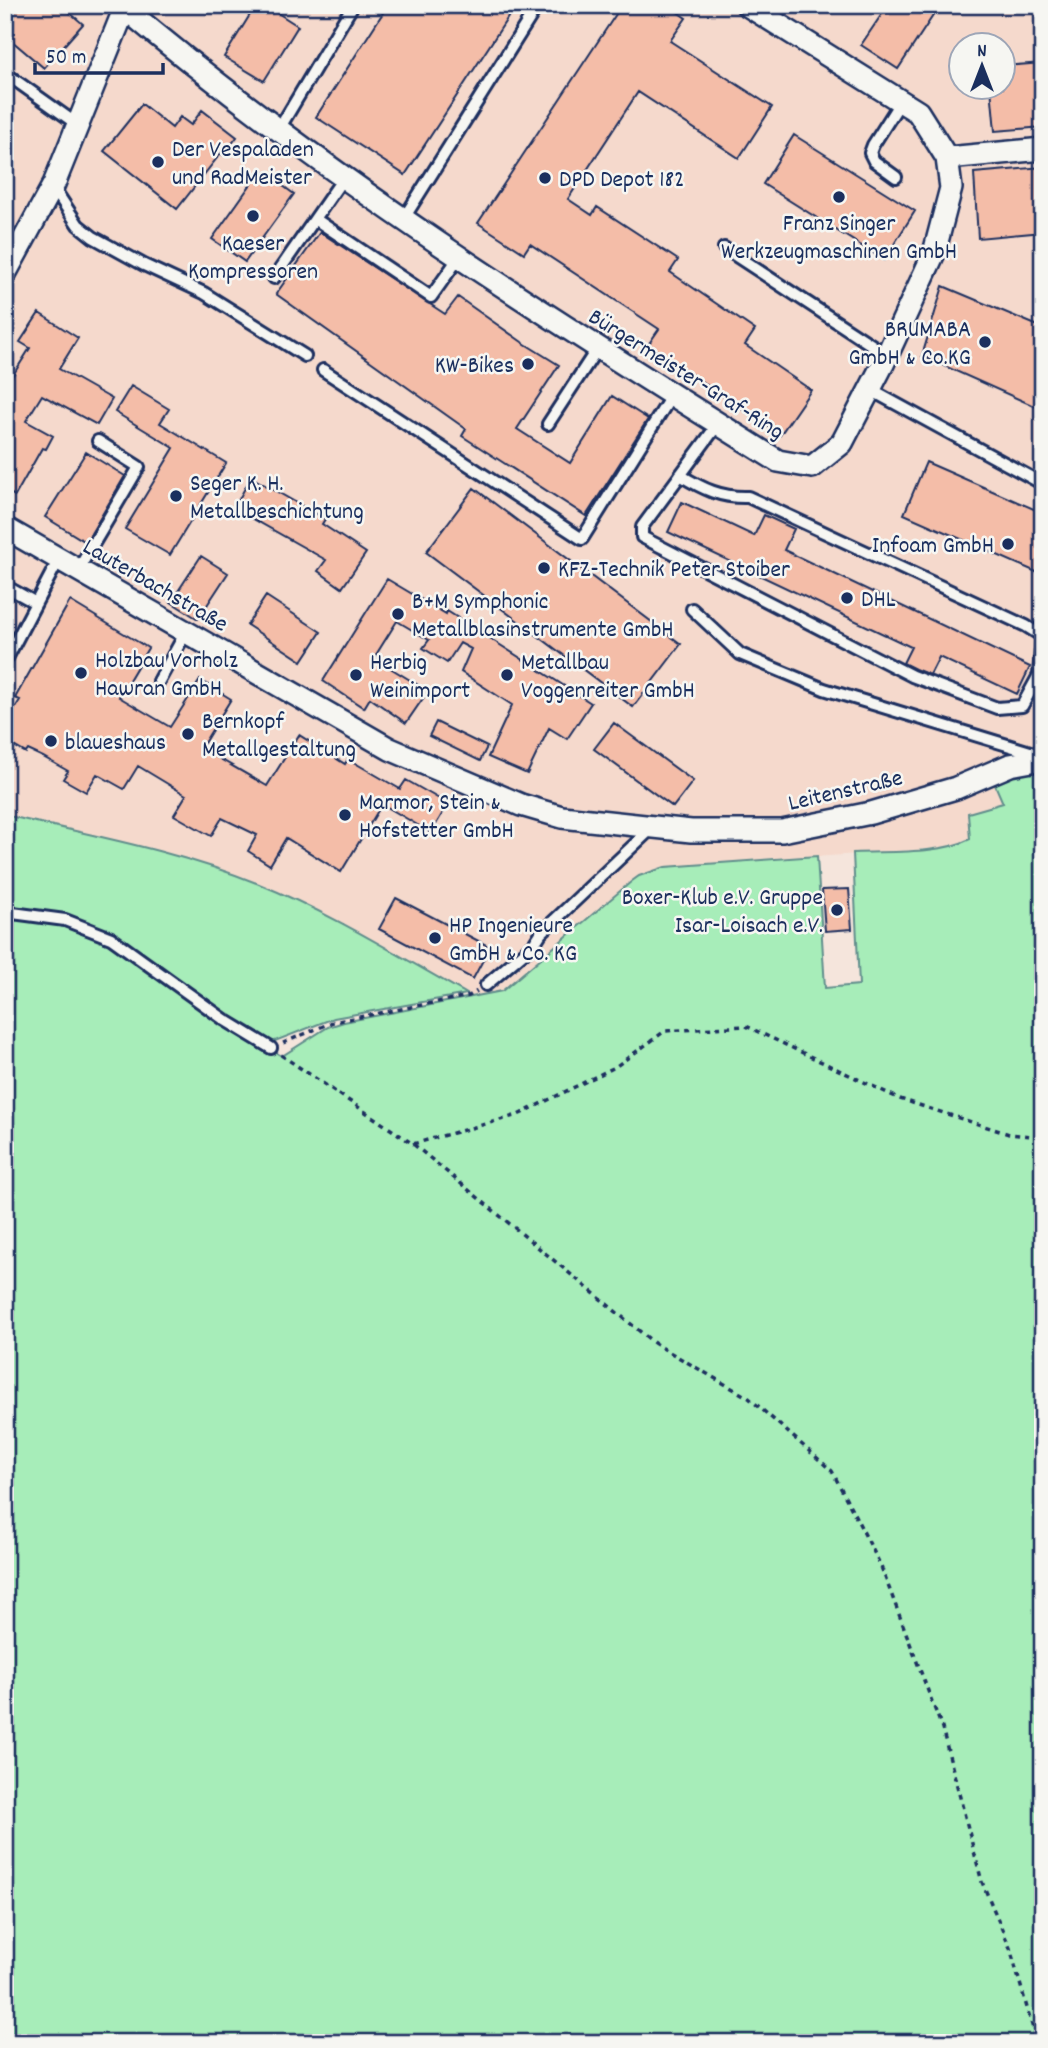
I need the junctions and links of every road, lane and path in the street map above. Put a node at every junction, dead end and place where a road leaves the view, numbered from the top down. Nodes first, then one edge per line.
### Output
1 (353, 5) edge
2 (538, 5) edge
3 (747, 5) edge
4 (124, 6) edge
5 (5, 73) edge
6 (901, 101) junction
7 (78, 125) junction
8 (279, 129) junction
9 (1043, 149) edge
10 (947, 158) junction
11 (344, 177) junction
12 (896, 177) dead end
13 (52, 187) junction
14 (404, 218) junction
15 (315, 219) junction
16 (724, 248) dead end
17 (460, 256) junction
18 (5, 274) edge
19 (274, 278) dead end
20 (597, 349) junction
21 (887, 355) junction
22 (304, 356) dead end
23 (323, 370) dead end
24 (869, 389) junction
25 (672, 395) junction
26 (548, 424) dead end
27 (718, 424) junction
28 (98, 441) dead end
29 (680, 475) junction
30 (1043, 484) edge
31 (6, 530) edge
32 (59, 559) junction
33 (78, 570) junction
34 (5, 586) edge
35 (36, 603) junction
36 (692, 609) dead end
37 (187, 632) junction
38 (5, 662) edge
39 (159, 681) dead end
40 (390, 749) joint
41 (1043, 757) edge
42 (652, 828) junction
43 (5, 912) edge
44 (486, 985) joint
45 (271, 1048) junction
46 (1043, 1137) edge
47 (413, 1144) junction
48 (1037, 2043) edge

1 - 8 lane
2 - 14 lane
3 - 6 street, Bürgermeister-Graf-Ring
4 - 7 street
4 - 8 street, Bürgermeister-Graf-Ring
5 - 7 lane
6 - 10 street, Bürgermeister-Graf-Ring
6 - 12 lane
7 - 13 street
8 - 11 street, Bürgermeister-Graf-Ring
9 - 10 street
10 - 21 street, Bürgermeister-Graf-Ring
11 - 14 street, Bürgermeister-Graf-Ring
11 - 15 lane
13 - 18 street
13 - 22 lane
14 - 17 street, Bürgermeister-Graf-Ring
15 - 17 lane
15 - 19 lane
16 - 21 lane
17 - 20 street, Bürgermeister-Graf-Ring
20 - 25 street, Bürgermeister-Graf-Ring
20 - 26 lane
21 - 24 street, Bürgermeister-Graf-Ring
23 - 25 lane
24 - 27 street, Bürgermeister-Graf-Ring
24 - 30 lane
25 - 27 street, Bürgermeister-Graf-Ring
27 - 29 lane
28 - 33 lane
29 - 29 lane
31 - 32 street, Lauterbachstraße
32 - 33 street, Lauterbachstraße
32 - 35 lane
33 - 37 street, Lauterbachstraße
34 - 35 lane
35 - 38 lane
36 - 41 lane
37 - 39 lane
37 - 40 street, Lauterbachstraße
40 - 42 street, Leitenstraße
41 - 42 street, Leitenstraße
42 - 44 lane
43 - 45 lane
44 - 45 path
45 - 47 path
46 - 47 path
47 - 48 path

